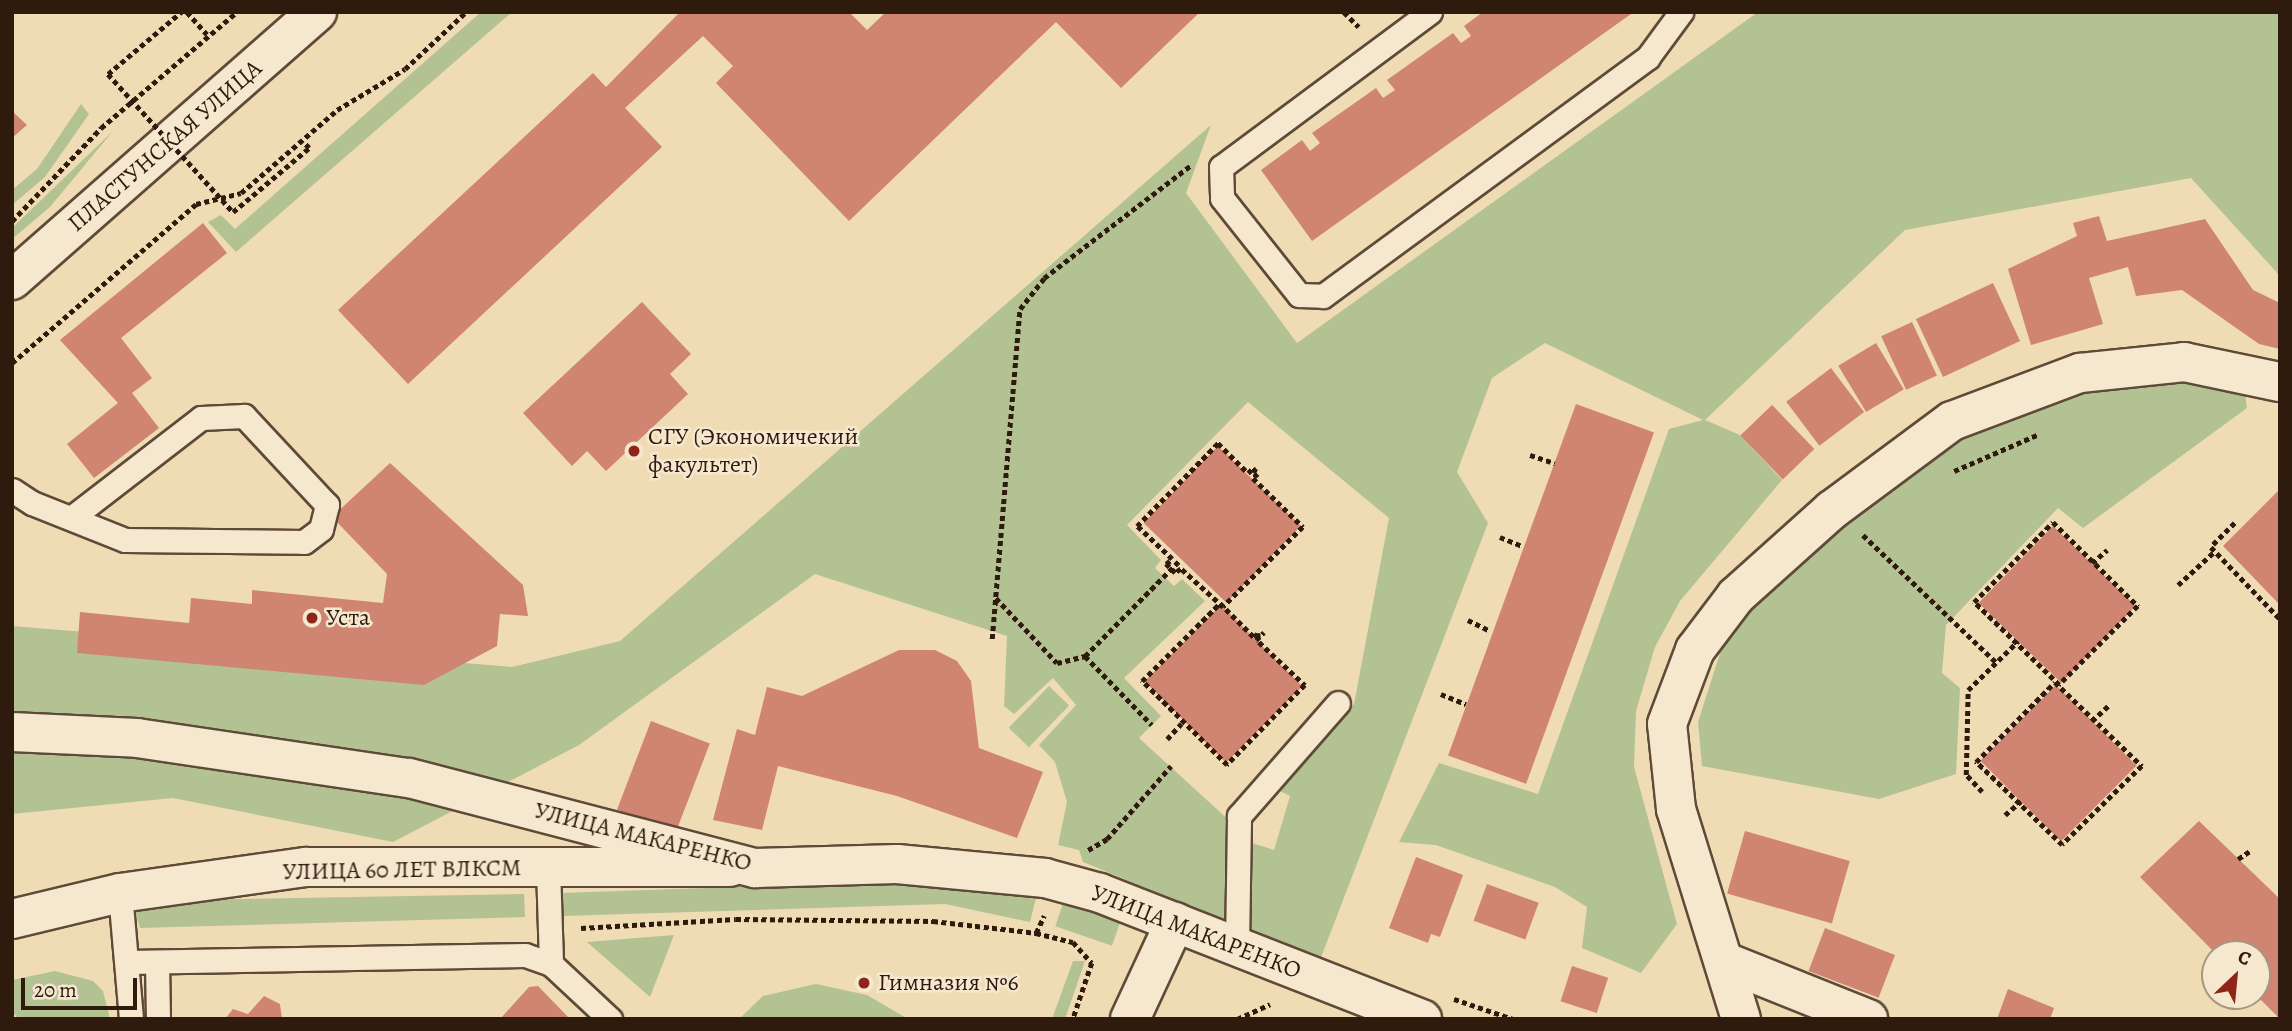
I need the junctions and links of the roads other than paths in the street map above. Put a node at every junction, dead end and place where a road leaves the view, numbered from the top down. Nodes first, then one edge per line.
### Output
1 (317, 12) edge
2 (1430, 12) edge
3 (1681, 12) edge
4 (12, 280) edge
5 (2280, 382) edge
6 (12, 490) edge
7 (71, 518) junction
8 (1338, 704) dead end
9 (12, 732) edge
10 (548, 867) junction
11 (755, 867) junction
12 (121, 893) junction
13 (12, 919) edge
14 (1175, 922) junction
15 (1237, 947) junction
16 (128, 962) junction
17 (157, 962) junction
18 (1728, 963) junction
19 (551, 964) junction
20 (1404, 1016) edge
21 (131, 1019) edge
22 (158, 1019) edge
23 (610, 1019) edge
24 (1130, 1019) edge
25 (1741, 1019) edge
26 (1868, 1019) edge

1 - 4 street, ПЛАСТУНСКАЯ УЛИЦА
2 - 3 lane
5 - 18 street
6 - 7 lane
7 - 7 lane
8 - 15 lane
9 - 11 street, УЛИЦА МАКАРЕНКО
10 - 11 street, УЛИЦА 60 ЛЕТ ВЛКСМ
10 - 12 street, УЛИЦА 60 ЛЕТ ВЛКСМ
10 - 19 lane
11 - 14 street, УЛИЦА МАКАРЕНКО
12 - 13 street, УЛИЦА 60 ЛЕТ ВЛКСМ
12 - 16 lane
14 - 15 street, УЛИЦА МАКАРЕНКО
14 - 24 street
15 - 20 street, УЛИЦА МАКАРЕНКО
16 - 17 lane
16 - 21 lane
17 - 19 lane
17 - 22 lane
18 - 25 street
18 - 26 street
19 - 23 lane

